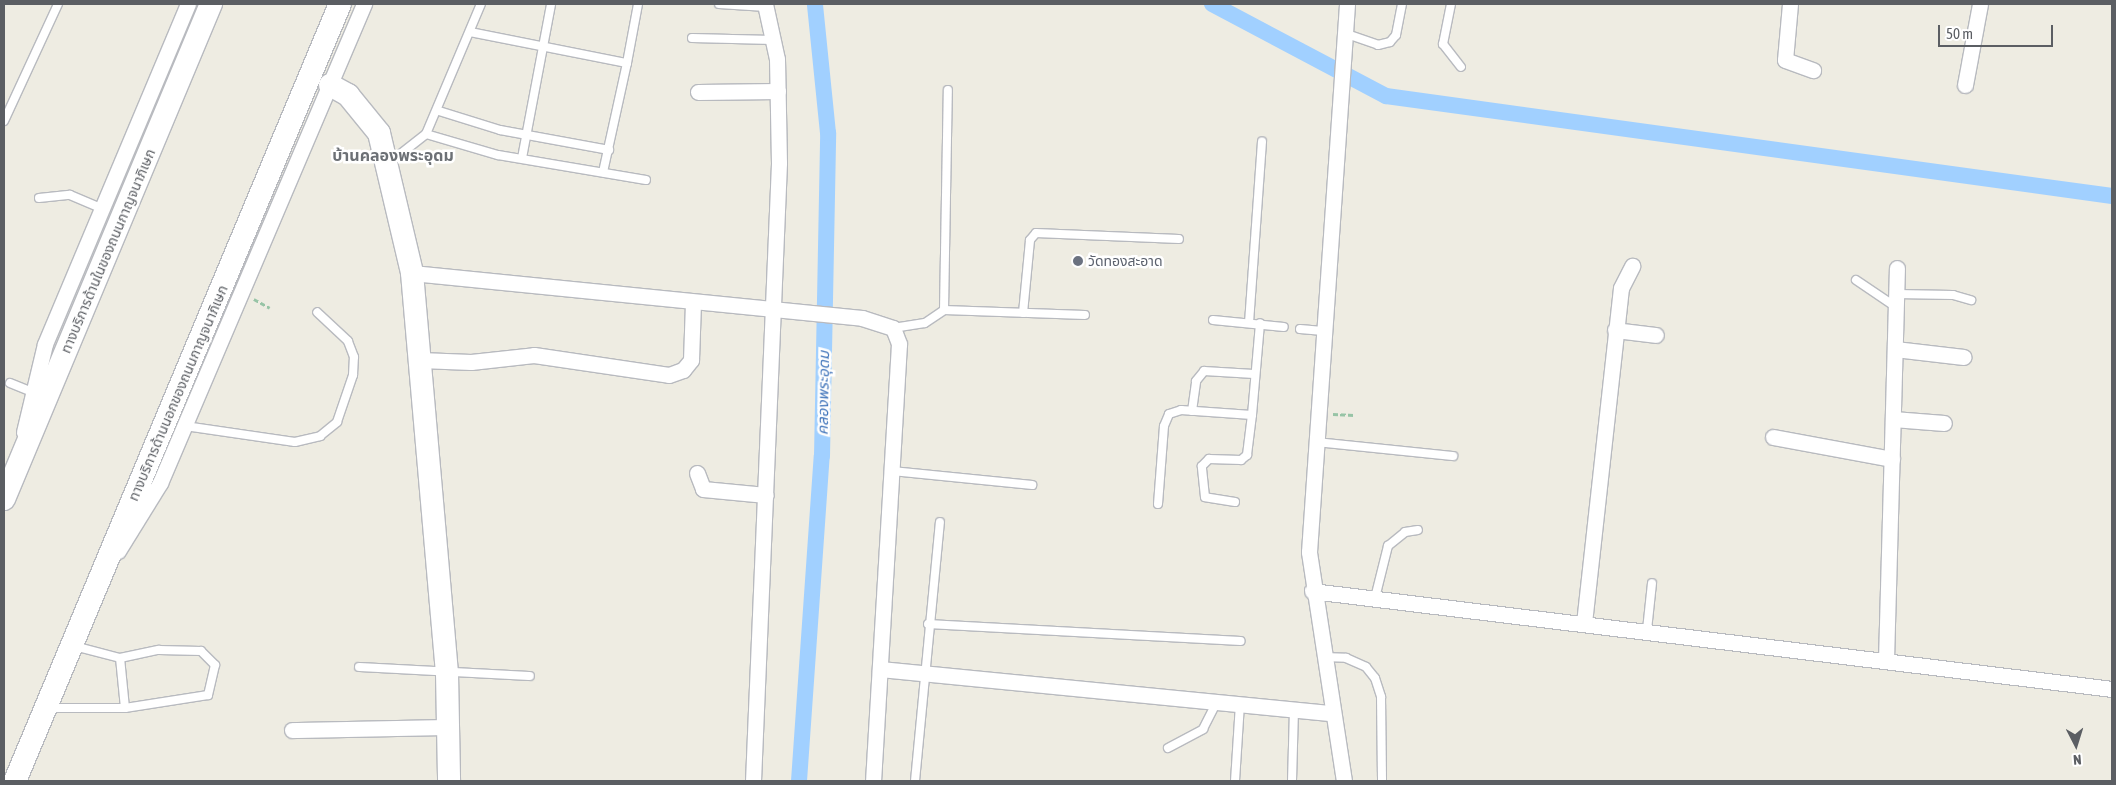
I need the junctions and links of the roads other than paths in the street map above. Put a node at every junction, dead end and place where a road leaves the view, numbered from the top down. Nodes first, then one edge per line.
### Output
1 (58, 4) edge
2 (188, 4) edge
3 (212, 4) edge
4 (340, 4) edge
5 (364, 4) edge
6 (481, 4) edge
7 (551, 4) edge
8 (638, 4) edge
9 (719, 4) edge
10 (1346, 4) edge
11 (1402, 4) edge
12 (1451, 4) edge
13 (1790, 4) edge
14 (1980, 4) edge
15 (766, 5) edge
16 (470, 32) junction
17 (1344, 33) junction
18 (692, 38) dead end
19 (773, 40) junction
20 (546, 48) junction
21 (627, 63) junction
22 (1461, 67) dead end
23 (1813, 70) dead end
24 (330, 85) junction
25 (1965, 85) dead end
26 (948, 90) dead end
27 (778, 91) junction
28 (698, 92) dead end
29 (438, 110) junction
30 (4, 121) edge
31 (426, 134) junction
32 (527, 135) junction
33 (1262, 141) dead end
34 (609, 150) junction
35 (522, 158) junction
36 (389, 163) junction
37 (604, 172) junction
38 (646, 180) dead end
39 (38, 198) dead end
40 (101, 208) junction
41 (1179, 239) dead end
42 (1632, 266) dead end
43 (1897, 268) dead end
44 (412, 273) junction
45 (1856, 280) dead end
46 (1896, 300) junction
47 (1971, 300) dead end
48 (693, 302) junction
49 (776, 310) junction
50 (944, 310) junction
51 (317, 312) dead end
52 (1023, 313) junction
53 (1085, 315) dead end
54 (1213, 320) dead end
55 (1249, 322) junction
56 (1260, 323) junction
57 (1284, 327) dead end
58 (893, 328) junction
59 (1300, 329) dead end
60 (1615, 330) junction
61 (1323, 331) junction
62 (1656, 335) dead end
63 (1895, 349) junction
64 (1964, 357) dead end
65 (420, 360) junction
66 (1254, 374) junction
67 (10, 383) dead end
68 (32, 392) junction
69 (1192, 411) junction
70 (1252, 415) junction
71 (1893, 419) junction
72 (1944, 423) dead end
73 (185, 426) junction
74 (1773, 437) dead end
75 (1316, 442) junction
76 (1453, 456) dead end
77 (1892, 458) junction
78 (18, 468) junction
79 (892, 471) junction
80 (697, 473) dead end
81 (1032, 485) dead end
82 (766, 495) junction
83 (4, 499) edge
84 (1235, 502) dead end
85 (1158, 504) dead end
86 (940, 522) dead end
87 (1418, 530) dead end
88 (102, 574) junction
89 (1652, 583) dead end
90 (1312, 591) junction
91 (1375, 598) junction
92 (1584, 623) junction
93 (928, 624) junction
94 (1647, 630) junction
95 (1241, 641) dead end
96 (72, 645) junction
97 (1323, 657) junction
98 (120, 658) junction
99 (1886, 660) junction
100 (359, 667) dead end
101 (880, 669) junction
102 (447, 673) junction
103 (923, 674) junction
104 (530, 676) dead end
105 (2112, 689) edge
106 (1217, 702) junction
107 (1240, 704) junction
108 (46, 708) junction
109 (125, 708) junction
110 (1294, 709) junction
111 (1332, 713) junction
112 (451, 727) junction
113 (292, 730) dead end
114 (1168, 748) dead end
115 (16, 781) edge
116 (449, 781) edge
117 (753, 781) edge
118 (873, 781) edge
119 (915, 781) edge
120 (1235, 781) edge
121 (1292, 781) edge
122 (1344, 781) edge
123 (1382, 781) edge

1 - 30 lane
2 - 40 street
3 - 78 main road, ทางบริการด้านในของถนนกาญจนาภิเษก
4 - 88 main road, ทางบริการด้านนอกของถนนกาญจนาภิเษก
5 - 24 street
6 - 16 lane
7 - 20 lane
8 - 21 lane
9 - 15 lane
10 - 17 street
11 - 17 lane
12 - 22 lane
13 - 23 street
14 - 25 street
15 - 19 street
16 - 20 lane
16 - 29 lane
17 - 61 street
18 - 19 lane
19 - 27 street
20 - 21 lane
20 - 32 lane
21 - 34 lane
24 - 36 main road
24 - 73 street
26 - 50 lane
27 - 28 street
27 - 49 street
29 - 31 lane
29 - 32 lane
31 - 35 lane
31 - 36 lane
32 - 34 lane
32 - 35 lane
33 - 55 lane
34 - 37 lane
35 - 37 lane
36 - 44 main road
37 - 38 lane
39 - 40 lane
40 - 68 street
41 - 52 lane
42 - 60 street
43 - 46 street
44 - 48 street
44 - 65 main road
45 - 46 lane
46 - 47 lane
46 - 63 street
48 - 49 street
48 - 65 street
49 - 58 street
49 - 82 street
50 - 52 lane
50 - 58 lane
51 - 73 lane
52 - 53 lane
54 - 55 lane
55 - 56 lane
56 - 57 lane
56 - 66 lane
58 - 79 street
59 - 61 lane
60 - 62 street
60 - 92 street
61 - 75 street
63 - 64 street
63 - 71 street
65 - 102 main road
66 - 69 lane
66 - 70 lane
67 - 68 lane
68 - 78 street
69 - 70 lane
69 - 85 lane
70 - 84 lane
71 - 72 street
71 - 77 street
73 - 88 street
74 - 77 street
75 - 76 lane
75 - 90 street
77 - 99 street
78 - 83 main road, ทางบริการด้านในของถนนกาญจนาภิเษก
79 - 81 lane
79 - 101 street
80 - 82 street
82 - 117 street
86 - 93 lane
87 - 91 lane
88 - 96 main road, ทางบริการด้านนอกของถนนกาญจนาภิเษก
89 - 94 lane
90 - 91 street
90 - 97 street
91 - 92 street
92 - 94 street
93 - 95 lane
93 - 103 lane
94 - 99 street
96 - 98 lane
96 - 108 main road, ทางบริการด้านนอกของถนนกาญจนาภิเษก
97 - 111 street
97 - 123 lane
98 - 109 lane
98 - 109 lane
99 - 105 street
100 - 102 lane
101 - 103 street
101 - 118 street
102 - 104 lane
102 - 112 main road
103 - 106 street
103 - 119 lane
106 - 107 street
106 - 114 lane
107 - 110 street
107 - 120 lane
108 - 109 lane
108 - 115 main road, ทางบริการด้านนอกของถนนกาญจนาภิเษก
110 - 111 street
110 - 121 lane
111 - 122 street
112 - 113 street
112 - 116 main road

